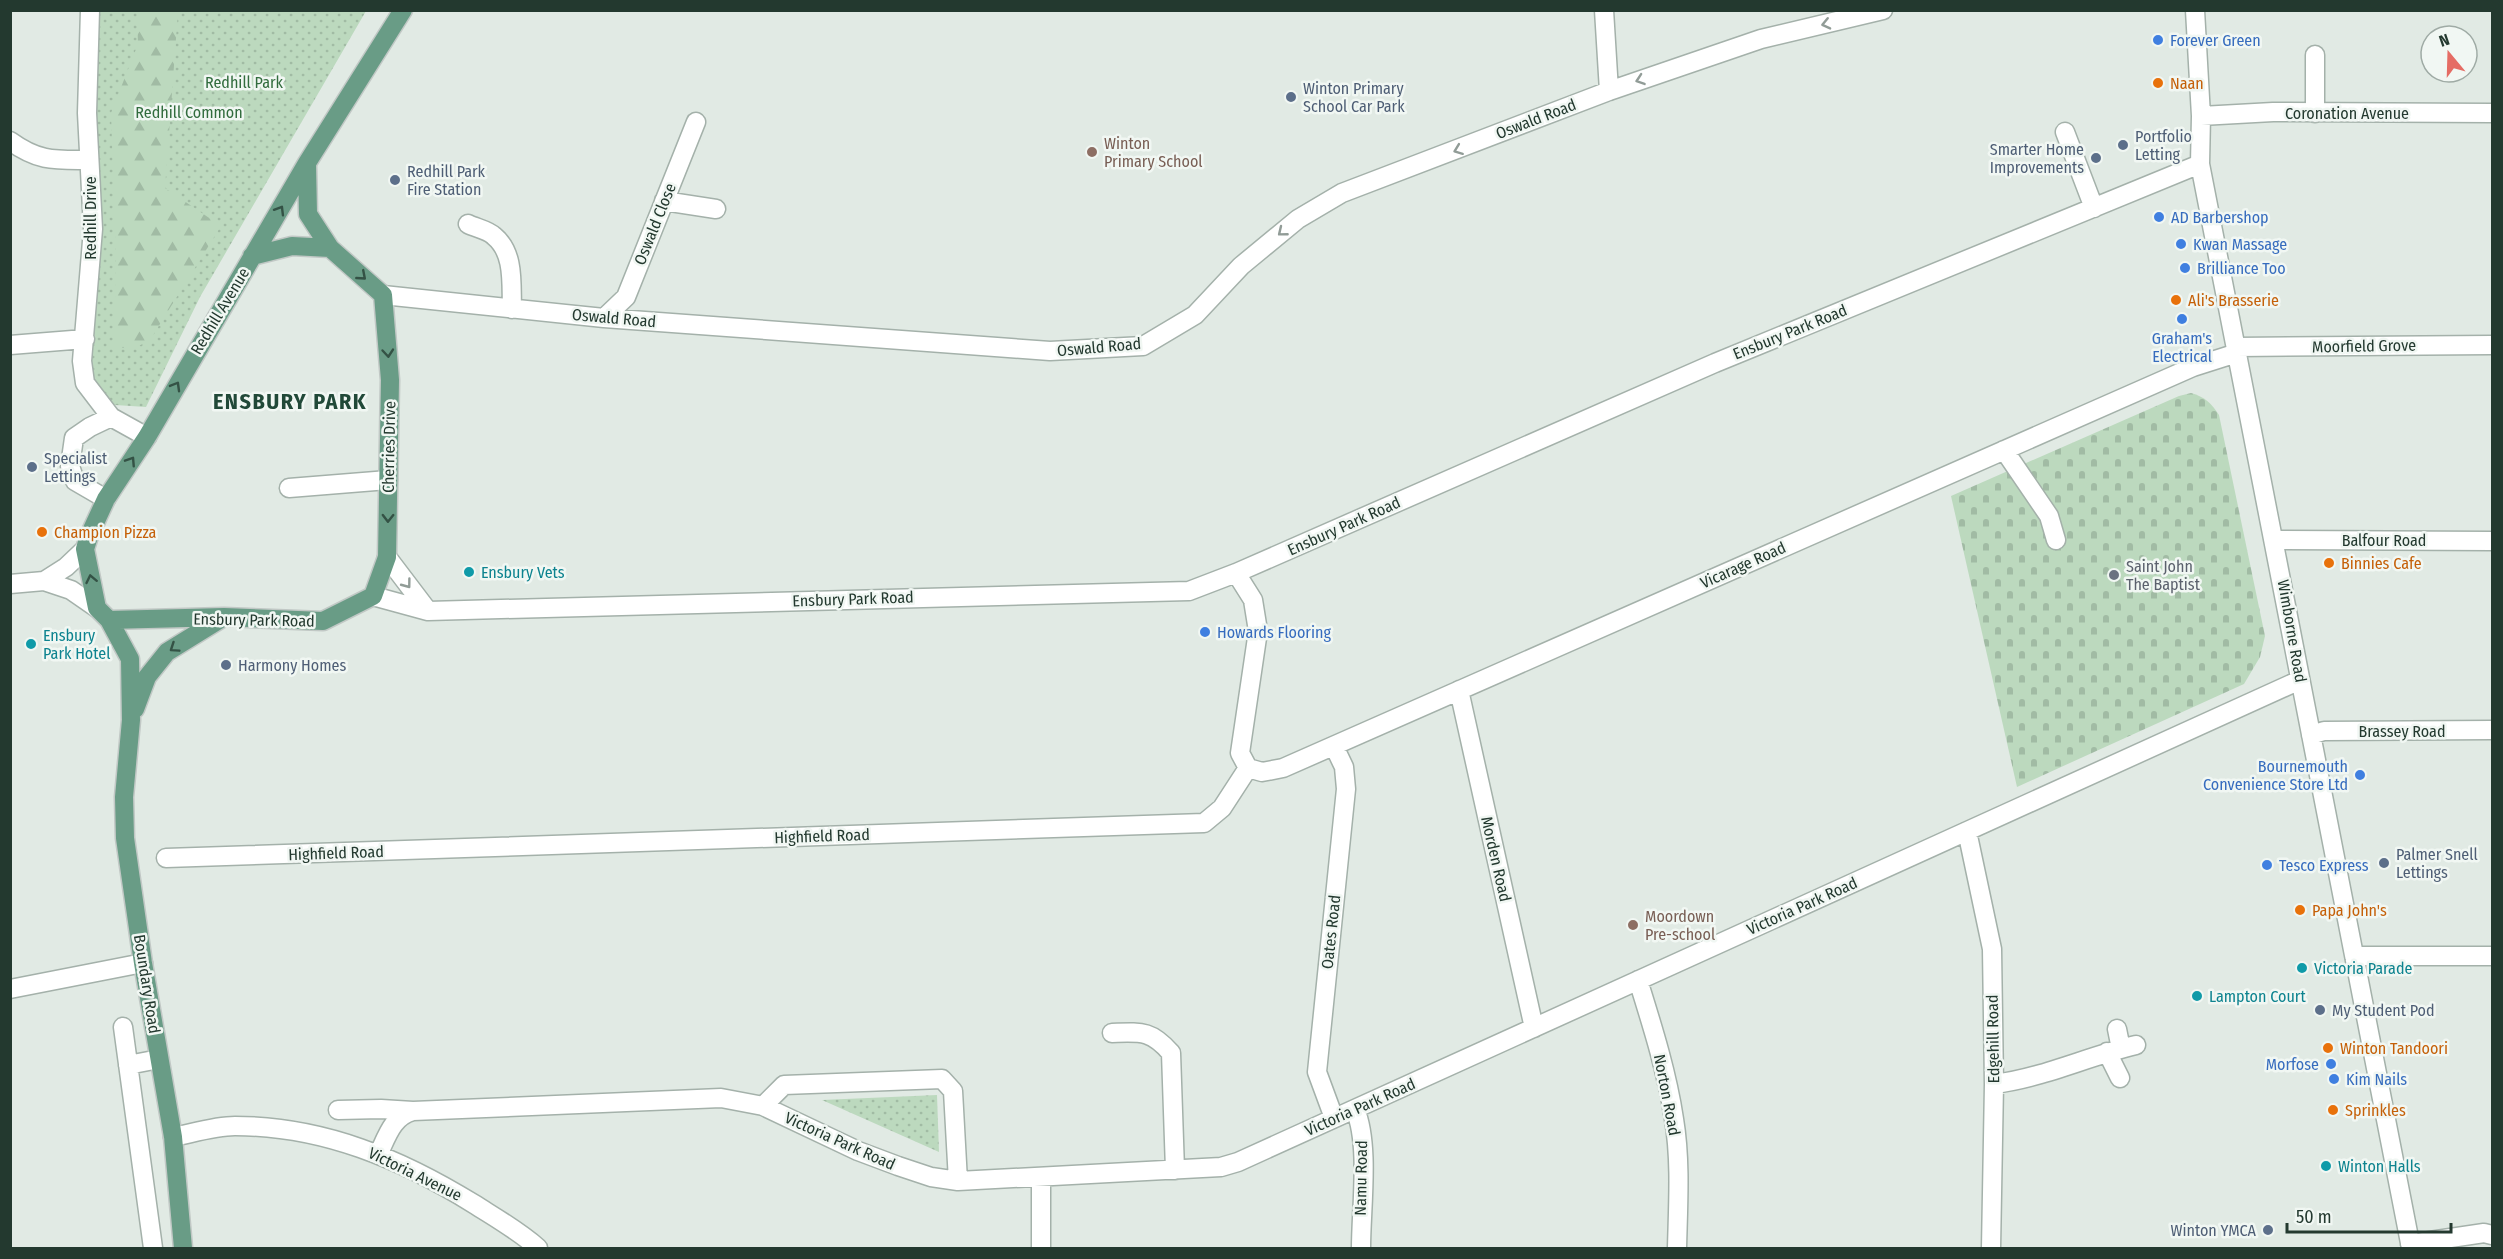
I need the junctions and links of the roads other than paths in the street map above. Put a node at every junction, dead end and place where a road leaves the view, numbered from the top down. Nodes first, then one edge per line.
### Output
1 (90, 10) edge
2 (403, 10) edge
3 (1604, 10) edge
4 (1883, 10) edge
5 (2194, 10) edge
6 (2315, 55) dead end
7 (1609, 91) junction
8 (2315, 113) junction
9 (2493, 113) edge
10 (2201, 116) junction
11 (696, 122) dead end
12 (2065, 132) dead end
13 (10, 141) edge
14 (89, 160) junction
15 (307, 163) junction
16 (2200, 164) junction
17 (664, 201) junction
18 (2094, 208) junction
19 (716, 209) dead end
20 (468, 224) dead end
21 (330, 248) junction
22 (252, 256) junction
23 (383, 295) junction
24 (512, 309) junction
25 (604, 318) junction
26 (84, 339) junction
27 (10, 345) edge
28 (2493, 345) edge
29 (2236, 350) junction
30 (111, 417) junction
31 (147, 437) junction
32 (2004, 450) junction
33 (388, 480) junction
34 (289, 488) dead end
35 (106, 499) junction
36 (2056, 540) dead end
37 (2275, 540) junction
38 (2493, 541) edge
39 (85, 549) junction
40 (387, 556) junction
41 (1236, 573) junction
42 (44, 581) junction
43 (10, 584) edge
44 (373, 596) junction
45 (428, 611) junction
46 (103, 614) junction
47 (224, 617) junction
48 (2300, 680) junction
49 (1459, 690) junction
50 (131, 720) junction
51 (2493, 730) edge
52 (2311, 735) junction
53 (1334, 746) junction
54 (1248, 768) junction
55 (1967, 831) junction
56 (166, 858) dead end
57 (2354, 956) junction
58 (2493, 957) edge
59 (143, 963) junction
60 (1638, 980) junction
61 (10, 989) edge
62 (123, 1027) dead end
63 (1534, 1028) junction
64 (2117, 1029) dead end
65 (1112, 1033) dead end
66 (2122, 1049) junction
67 (159, 1059) junction
68 (128, 1065) junction
69 (2120, 1078) dead end
70 (1994, 1084) junction
71 (763, 1106) junction
72 (1355, 1109) junction
73 (338, 1110) dead end
74 (413, 1111) junction
75 (1334, 1118) junction
76 (172, 1137) junction
77 (379, 1153) junction
78 (1175, 1170) junction
79 (1041, 1177) junction
80 (958, 1182) junction
81 (2493, 1235) edge
82 (2410, 1246) edge
83 (153, 1248) edge
84 (183, 1248) edge
85 (538, 1248) edge
86 (1041, 1248) edge
87 (1361, 1248) edge
88 (1677, 1248) edge
89 (1991, 1248) edge

1 - 14 street, Redhill Drive
2 - 15 main road, Redhill Avenue
3 - 7 street
4 -> 7 street, Oswald Road
5 - 10 street, Wimborne Road
6 - 8 street
7 -> 25 street, Oswald Road
8 - 9 street, Coronation Avenue
8 - 10 street, Coronation Avenue
10 - 16 street, Wimborne Road
11 - 17 street, Oswald Close
12 - 18 street
13 - 14 street
14 - 26 street, Redhill Drive
15 - 21 main road
22 -> 15 main road, Redhill Avenue
16 - 18 street, Ensbury Park Road
16 - 29 street, Wimborne Road
17 - 19 street
17 - 25 street, Oswald Close
18 - 41 street, Ensbury Park Road
20 - 24 street
21 - 22 main road
21 -> 23 main road
31 -> 22 main road, Redhill Avenue
23 - 24 street, Oswald Road
23 -> 33 main road, Cherries Drive
24 - 25 street, Oswald Road
26 - 27 street
26 - 30 street, Redhill Drive
28 - 29 street, Moorfield Grove
29 - 32 street, Vicarage Road
29 - 37 street, Wimborne Road
30 - 31 street, Redhill Drive
30 - 35 street
35 -> 31 main road, Redhill Avenue
32 - 36 street
32 - 49 street, Vicarage Road
33 - 34 street
33 -> 40 main road, Cherries Drive
35 - 39 main road, Redhill Avenue
37 - 38 street, Balfour Road
37 - 48 street, Wimborne Road
39 - 42 street
46 -> 39 main road
40 - 44 main road, Cherries Drive
40 -> 45 street
41 - 45 street, Ensbury Park Road
41 - 54 street
42 - 43 street
42 - 46 street
44 - 45 street, Ensbury Park Road
44 - 47 main road, Ensbury Park Road
46 - 47 main road, Ensbury Park Road
46 - 50 main road, Boundary Road
47 -> 50 main road, Boundary Road
48 - 52 street, Wimborne Road
48 - 55 street, Victoria Park Road
49 - 53 street, Vicarage Road
49 - 63 street, Morden Road
50 - 59 main road, Boundary Road
51 - 52 street, Brassey Road
52 - 57 street, Wimborne Road
53 - 54 street, Vicarage Road
53 - 75 street, Oates Road
54 - 56 street, Highfield Road
55 - 60 street, Victoria Park Road
55 - 70 street, Edgehill Road
57 - 58 street
57 - 82 street, Wimborne Road
59 - 61 street
59 - 67 main road, Boundary Road
60 - 63 street, Victoria Park Road
60 - 88 street, Norton Road
62 - 68 street
63 - 72 street, Victoria Park Road
64 - 66 street
65 - 78 street
66 - 69 street
66 - 70 street
67 - 68 street
67 - 76 main road, Boundary Road
68 - 83 street
70 - 89 street, Edgehill Road
71 - 74 street, Victoria Park Road
71 - 80 street, Victoria Park Road
71 - 80 street
72 - 75 street, Victoria Park Road
72 - 87 street, Namu Road
73 - 74 street, Victoria Park Road
74 - 77 street
75 - 78 street, Victoria Park Road
76 - 77 street, Victoria Avenue
76 - 84 main road, Boundary Road
77 - 85 street, Victoria Avenue
78 - 79 street, Victoria Park Road
79 - 80 street, Victoria Park Road
79 - 86 street
81 - 82 street

